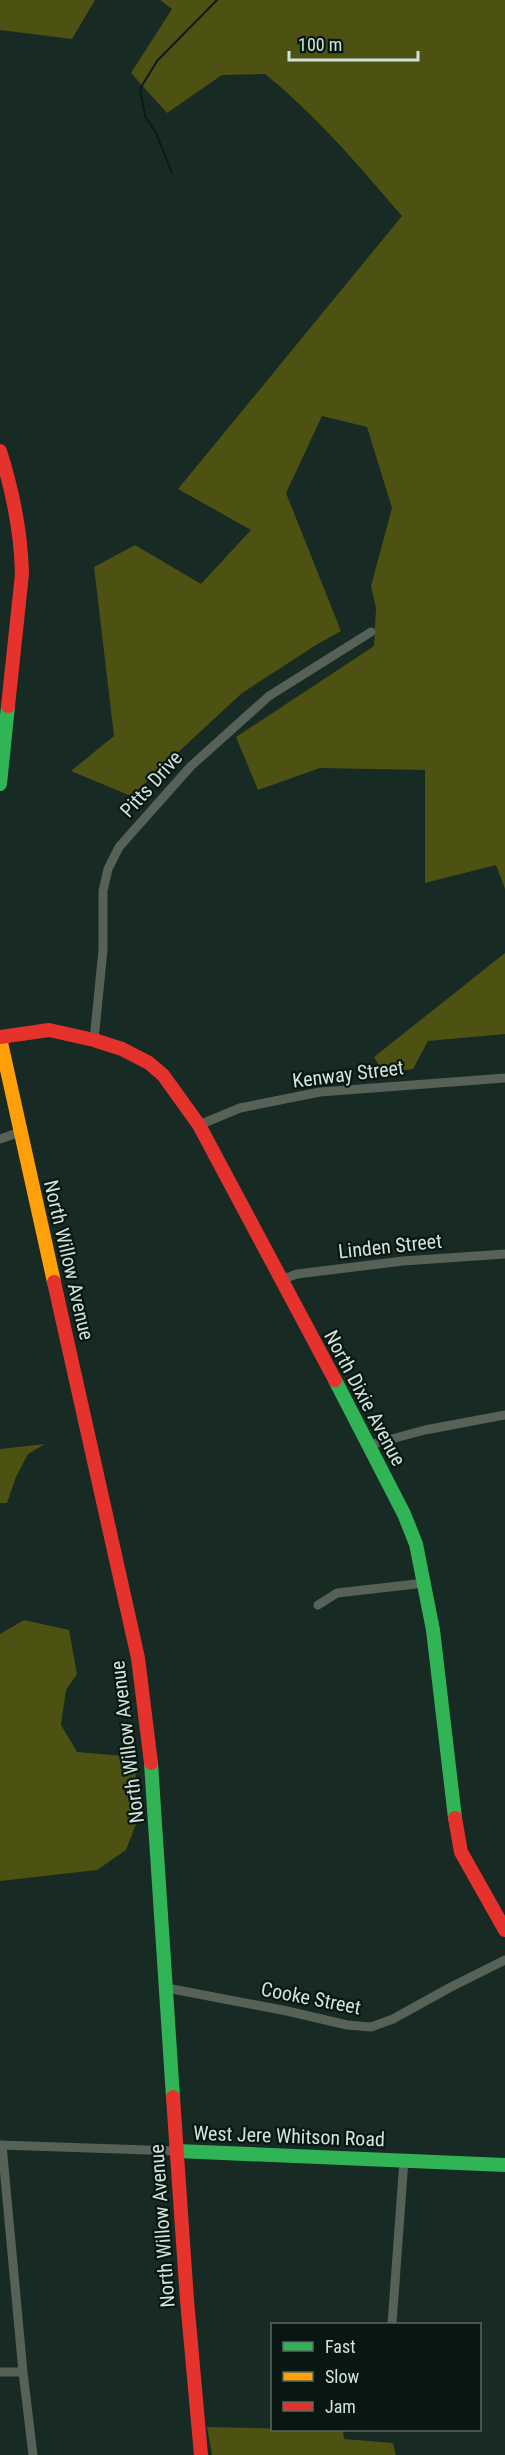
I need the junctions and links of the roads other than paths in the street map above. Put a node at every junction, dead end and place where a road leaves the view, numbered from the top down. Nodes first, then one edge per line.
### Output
1 (0, 451) edge
2 (371, 632) dead end
3 (0, 784) edge
4 (0, 1038) edge
5 (94, 1040) junction
6 (505, 1078) edge
7 (199, 1125) junction
8 (20, 1132) junction
9 (0, 1139) edge
10 (505, 1254) edge
11 (280, 1280) junction
12 (505, 1415) edge
13 (369, 1445) junction
14 (425, 1582) junction
15 (318, 1605) dead end
16 (505, 1930) edge
17 (505, 1960) edge
18 (167, 1988) junction
19 (1, 2145) edge
20 (177, 2151) junction
21 (404, 2160) junction
22 (505, 2165) edge
23 (392, 2323) edge
24 (0, 2372) edge
25 (23, 2372) junction
26 (33, 2455) edge
27 (201, 2455) edge

1 - 3 main road
2 - 5 street, Pitts Drive
4 - 5 main road, North Dixie Avenue
4 - 8 main road, North Willow Avenue
5 - 7 main road, North Dixie Avenue
6 - 7 street, Kenway Street
7 - 11 main road, North Dixie Avenue
8 - 9 street
8 - 18 main road, North Willow Avenue
10 - 11 street, Linden Street
11 - 13 main road, North Dixie Avenue
12 - 13 street
13 - 14 main road, North Dixie Avenue
14 - 15 street
14 - 16 main road, North Dixie Avenue
17 - 18 street, Cooke Street
18 - 20 main road, North Willow Avenue
19 - 20 street, West Jere Whitson Road
19 - 25 street
20 - 21 main road, West Jere Whitson Road
20 - 27 main road, North Willow Avenue
21 - 22 main road, West Jere Whitson Road
21 - 23 street
24 - 25 street
25 - 26 street

